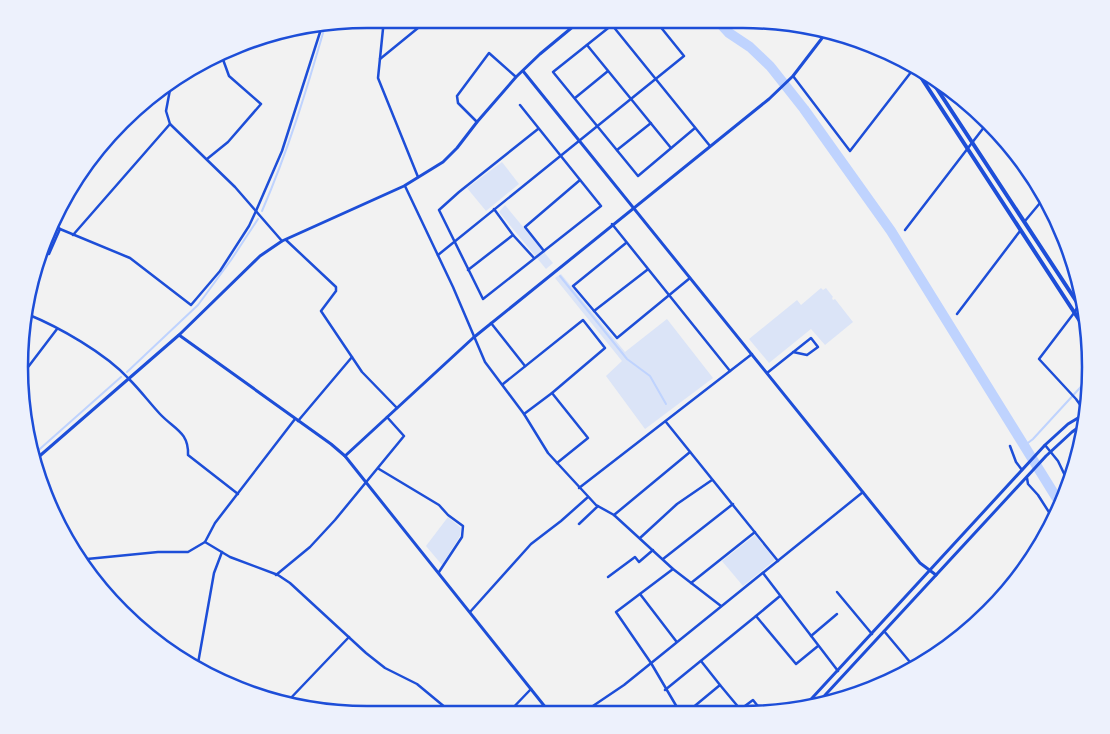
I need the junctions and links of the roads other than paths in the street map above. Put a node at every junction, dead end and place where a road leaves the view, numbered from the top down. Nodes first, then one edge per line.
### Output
1 (383, 28) edge
2 (418, 28) edge
3 (571, 28) edge
4 (608, 28) edge
5 (614, 28) edge
6 (662, 28) edge
7 (321, 30) edge
8 (823, 37) edge
9 (587, 45) junction
10 (380, 59) junction
11 (223, 60) edge
12 (523, 71) junction
13 (608, 71) junction
14 (910, 72) edge
15 (516, 77) junction
16 (792, 77) junction
17 (922, 78) edge
18 (656, 79) junction
19 (936, 88) edge
20 (170, 91) edge
21 (574, 98) junction
22 (631, 99) junction
23 (520, 105) dead end
24 (477, 122) junction
25 (651, 123) junction
26 (170, 124) junction
27 (597, 126) junction
28 (695, 128) junction
29 (984, 128) edge
30 (538, 129) junction
31 (578, 140) junction
32 (972, 143) junction
33 (710, 146) junction
34 (671, 148) junction
35 (968, 148) junction
36 (617, 150) junction
37 (560, 155) junction
38 (207, 160) junction
39 (418, 179) junction
40 (580, 180) junction
41 (404, 186) junction
42 (1040, 203) edge
43 (633, 208) junction
44 (494, 209) junction
45 (256, 211) junction
46 (1025, 221) junction
47 (612, 224) junction
48 (60, 229) joint
49 (1021, 229) junction
50 (905, 230) dead end
51 (73, 235) junction
52 (513, 235) junction
53 (284, 240) junction
54 (455, 241) junction
55 (626, 243) junction
56 (544, 251) junction
57 (48, 253) edge
58 (438, 255) junction
59 (534, 258) junction
60 (468, 270) junction
61 (647, 270) junction
62 (690, 278) junction
63 (668, 296) junction
64 (1076, 301) edge
65 (1077, 306) edge
66 (594, 312) junction
67 (1074, 313) junction
68 (958, 314) dead end
69 (31, 316) edge
70 (1080, 321) edge
71 (491, 323) junction
72 (57, 329) junction
73 (179, 335) junction
74 (473, 338) junction
75 (793, 352) junction
76 (752, 354) junction
77 (352, 357) junction
78 (526, 366) junction
79 (28, 367) edge
80 (730, 371) junction
81 (767, 373) junction
82 (128, 378) junction
83 (503, 384) junction
84 (552, 393) junction
85 (1081, 405) edge
86 (397, 408) junction
87 (524, 414) junction
88 (387, 417) junction
89 (1079, 418) edge
90 (297, 420) junction
91 (666, 422) junction
92 (1077, 429) edge
93 (1045, 445) junction
94 (1010, 446) dead end
95 (690, 452) junction
96 (1050, 452) junction
97 (39, 456) edge
98 (345, 456) junction
99 (557, 464) junction
100 (378, 469) junction
101 (1023, 469) junction
102 (1064, 475) edge
103 (1026, 478) junction
104 (712, 480) junction
105 (367, 483) junction
106 (579, 488) junction
107 (863, 492) junction
108 (238, 494) junction
109 (588, 497) junction
110 (733, 504) junction
111 (598, 506) junction
112 (1049, 513) edge
113 (614, 515) junction
114 (579, 524) dead end
115 (755, 532) junction
116 (640, 538) junction
117 (205, 542) junction
118 (653, 550) junction
119 (222, 552) junction
120 (86, 558) edge
121 (663, 559) junction
122 (778, 561) junction
123 (673, 569) junction
124 (929, 570) junction
125 (439, 572) junction
126 (763, 573) junction
127 (276, 575) junction
128 (936, 575) junction
129 (608, 576) dead end
130 (691, 584) junction
131 (837, 592) dead end
132 (640, 594) junction
133 (780, 596) junction
134 (721, 606) junction
135 (470, 612) junction
136 (837, 614) dead end
137 (756, 616) junction
138 (884, 631) junction
139 (872, 634) junction
140 (811, 636) junction
141 (349, 637) junction
142 (677, 641) junction
143 (818, 646) junction
144 (701, 661) junction
145 (198, 662) edge
146 (910, 662) edge
147 (651, 663) junction
148 (838, 671) junction
149 (720, 685) junction
150 (531, 689) junction
151 (665, 690) junction
152 (824, 697) edge
153 (291, 698) edge
154 (810, 700) edge
155 (444, 706) edge
156 (515, 706) edge
157 (544, 706) edge
158 (593, 706) edge
159 (676, 706) edge
160 (695, 706) edge
161 (738, 706) edge
162 (744, 706) edge
163 (758, 706) edge

1 - 10 street
2 - 10 street
3 - 12 street
4 - 9 street
5 - 18 street
6 - 18 street
7 - 45 street
8 - 16 street
9 - 13 street
9 - 21 street
10 - 39 street
11 - 38 street
12 - 15 street
12 - 31 street
13 - 21 street
13 - 22 street
14 - 16 street
15 - 24 street
15 - 24 street
16 - 33 street
17 - 35 highway
18 - 22 street
18 - 28 street
19 - 32 highway
20 - 26 street
21 - 27 street
22 - 25 street
22 - 27 street
23 - 30 street
24 - 39 street
25 - 34 street
25 - 36 street
26 - 38 street
26 - 51 street
27 - 31 street
27 - 36 street
28 - 33 street
28 - 34 street
29 - 32 street
30 - 37 street
30 - 54 street
31 - 37 street
31 - 43 street
32 - 35 street
32 - 46 highway
33 - 43 street
34 - 36 street
35 - 49 highway
35 - 50 street
37 - 40 street
37 - 44 street
38 - 45 street
39 - 41 street
40 - 56 street
40 - 56 street
41 - 53 street
41 - 58 street
42 - 46 street
43 - 47 street
43 - 62 street
44 - 52 street
44 - 54 street
45 - 51 street
45 - 53 street
46 - 64 highway
47 - 55 street
47 - 71 street
48 - 51 street
48 - 57 street
49 - 67 highway
49 - 68 street
52 - 59 street
52 - 60 street
53 - 73 street
53 - 77 street
54 - 58 street
54 - 60 street
55 - 61 street
55 - 66 street
56 - 59 street
58 - 74 street
59 - 60 street
61 - 63 street
61 - 66 street
62 - 63 street
62 - 76 street
63 - 66 street
63 - 80 street
65 - 67 street
67 - 70 highway
67 - 85 street
69 - 72 street
71 - 74 street
71 - 78 street
72 - 79 street
72 - 82 street
73 - 82 street
73 - 90 street
74 - 83 street
74 - 86 street
75 - 75 street
75 - 81 street
76 - 80 street
76 - 81 street
77 - 86 street
77 - 90 street
78 - 83 street
78 - 84 street
80 - 91 street
81 - 107 street
82 - 97 street
82 - 108 street
83 - 87 street
84 - 87 street
84 - 99 street
86 - 88 street
87 - 99 street
88 - 98 street
88 - 100 street
89 - 93 street
90 - 98 street
90 - 108 street
91 - 95 street
91 - 106 street
92 - 96 street
93 - 96 street
93 - 101 street
94 - 101 street
95 - 104 street
95 - 113 street
96 - 102 street
96 - 103 street
98 - 105 street
99 - 106 street
100 - 105 street
100 - 125 street
101 - 124 street
103 - 112 street
103 - 128 street
104 - 110 street
104 - 116 street
105 - 125 street
105 - 127 street
106 - 109 street
107 - 122 street
107 - 124 street
108 - 117 street
109 - 111 street
109 - 135 street
110 - 115 street
110 - 121 street
111 - 113 street
111 - 114 street
113 - 116 street
115 - 122 street
115 - 130 street
116 - 118 street
117 - 119 street
117 - 120 street
118 - 121 street
118 - 129 street
119 - 127 street
119 - 145 street
121 - 123 street
122 - 126 street
123 - 130 street
123 - 132 street
124 - 128 street
124 - 139 street
125 - 135 street
126 - 133 street
126 - 134 street
127 - 141 street
128 - 138 street
130 - 134 street
131 - 139 street
132 - 142 street
132 - 147 street
133 - 137 street
133 - 140 street
134 - 142 street
135 - 150 street
136 - 140 street
137 - 143 street
137 - 144 street
138 - 146 street
138 - 152 street
139 - 148 street
140 - 143 street
141 - 153 street
141 - 155 street
142 - 147 street
143 - 148 street
144 - 149 street
144 - 151 street
147 - 151 street
147 - 158 street
148 - 154 street
149 - 160 street
149 - 161 street
150 - 156 street
150 - 157 street
151 - 159 street
162 - 163 street

